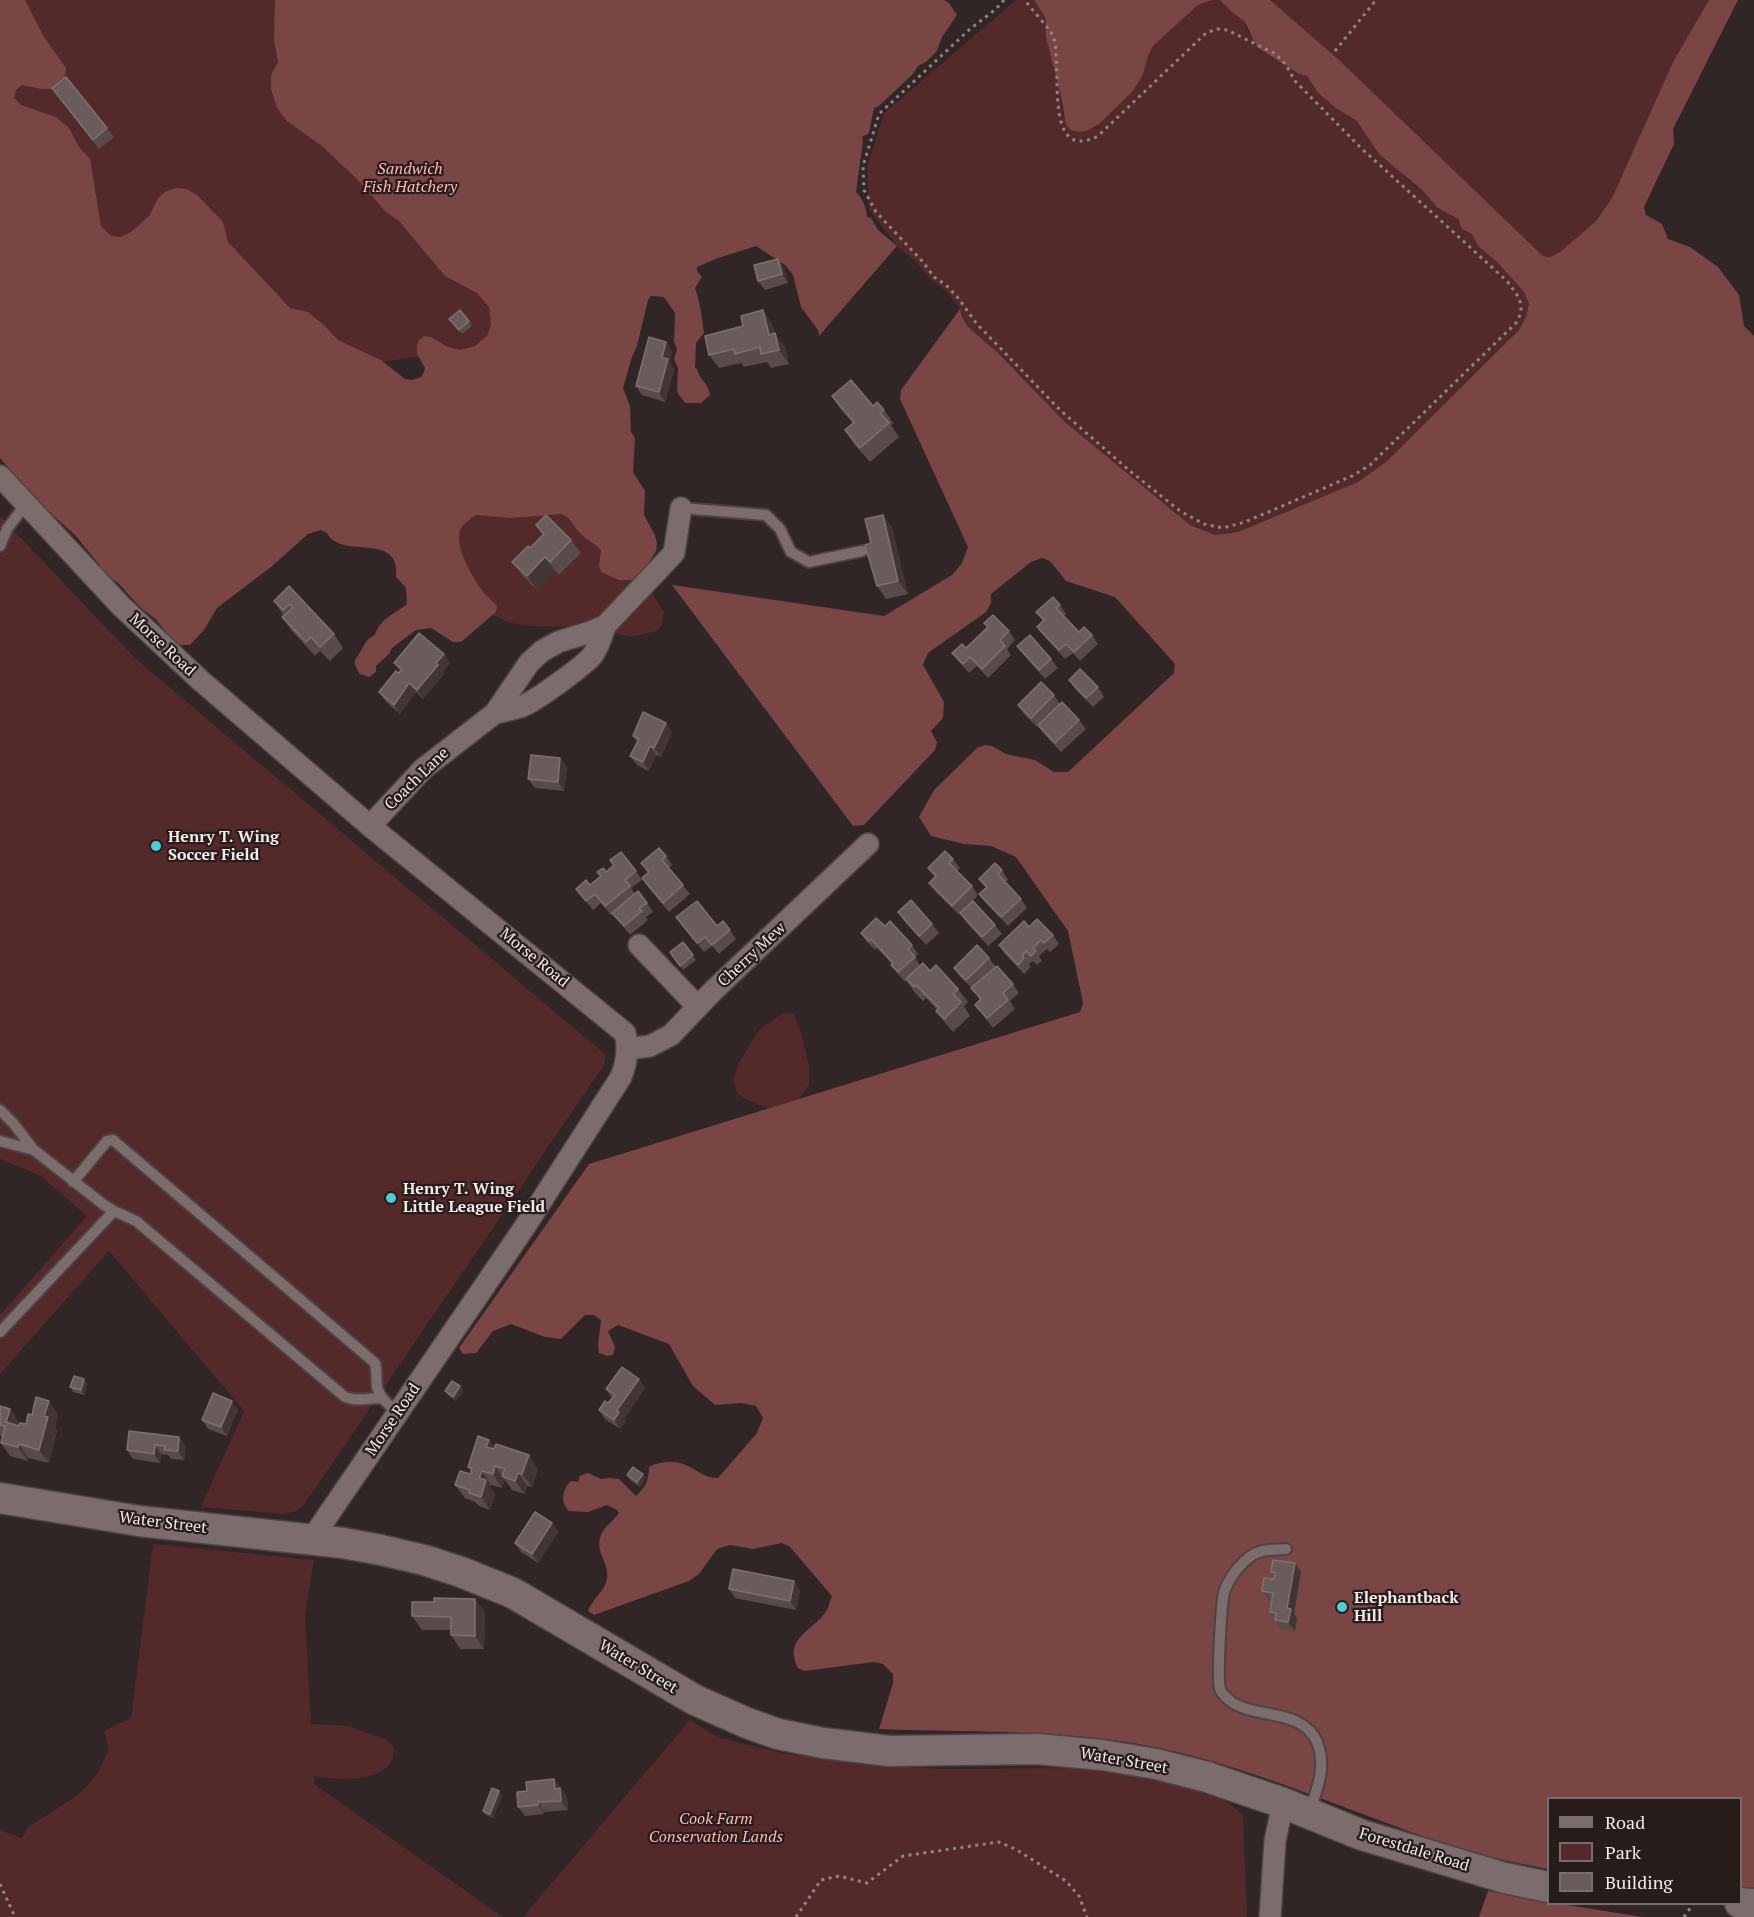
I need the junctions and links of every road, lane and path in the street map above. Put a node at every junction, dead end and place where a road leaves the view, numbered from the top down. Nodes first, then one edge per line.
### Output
1 (1004, 0) edge
2 (1025, 0) edge
3 (1376, 0) edge
4 (1335, 51) dead end
5 (0, 476) edge
6 (26, 504) junction
7 (681, 508) joint
8 (0, 546) edge
9 (862, 551) dead end
10 (605, 626) junction
11 (495, 713) junction
12 (370, 826) junction
13 (868, 844) dead end
14 (639, 945) dead end
15 (698, 1007) junction
16 (627, 1049) junction
17 (0, 1110) edge
18 (0, 1141) edge
19 (34, 1150) junction
20 (73, 1182) junction
21 (114, 1211) junction
22 (0, 1332) edge
23 (381, 1398) junction
24 (399, 1413) junction
25 (0, 1498) edge
26 (311, 1540) junction
27 (1286, 1549) dead end
28 (1296, 1808) junction
29 (0, 1884) edge
30 (1547, 1887) edge
31 (15, 1917) edge
32 (796, 1917) edge
33 (1087, 1917) edge
34 (1270, 1917) edge

1 - 2 path
3 - 4 path
5 - 6 street, Morse Road
6 - 8 lane
6 - 12 street, Morse Road
7 - 9 lane
7 - 10 street, Coach Lane
10 - 11 street, Coach Lane
10 - 11 street, Coach Lane
11 - 12 street, Coach Lane
12 - 16 street, Morse Road
13 - 15 street, Cherry Mew
14 - 15 street
15 - 16 street, Cherry Mew
16 - 24 street, Morse Road
17 - 19 lane
18 - 19 lane
19 - 20 lane
20 - 21 lane
20 - 23 lane
21 - 22 lane
21 - 23 lane
23 - 24 lane
24 - 26 street, Morse Road
25 - 26 main road, Water Street
26 - 28 main road, Water Street
27 - 28 lane
28 - 30 main road, Forestdale Road
28 - 34 street
29 - 31 path
32 - 33 path

